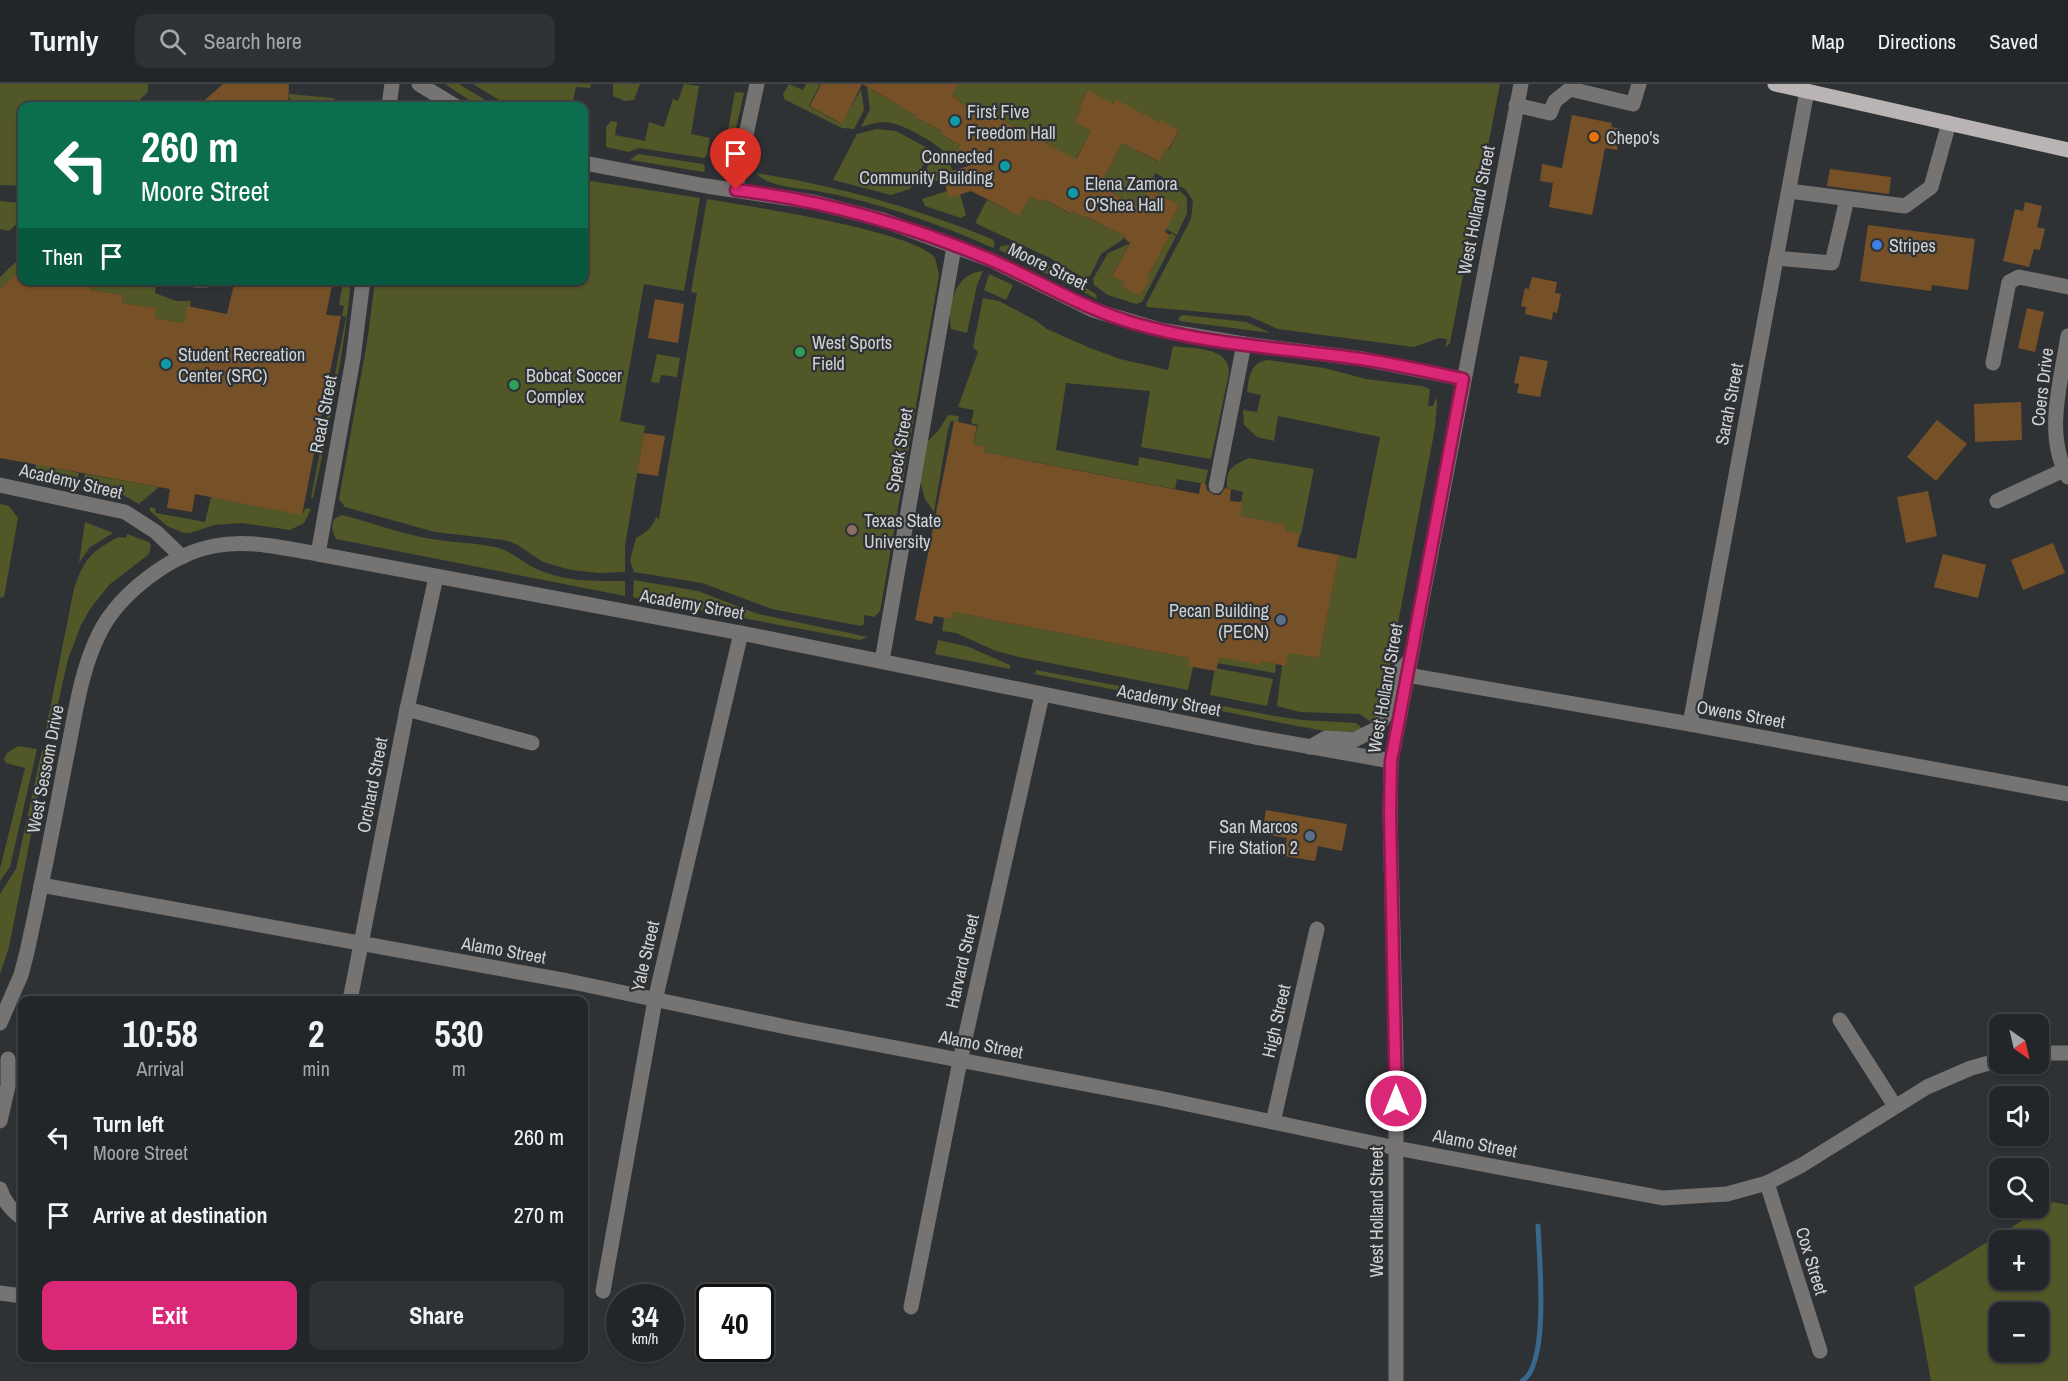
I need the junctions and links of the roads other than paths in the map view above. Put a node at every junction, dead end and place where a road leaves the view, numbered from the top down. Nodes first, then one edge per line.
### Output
1 (392, 84) edge
2 (419, 84) edge
3 (757, 84) edge
4 (1521, 84) edge
5 (1639, 84) edge
6 (1775, 84) edge
7 (1808, 91) junction
8 (390, 102) edge
9 (448, 102) edge
10 (1516, 105) junction
11 (1948, 123) junction
12 (2068, 150) edge
13 (588, 164) edge
14 (736, 190) junction
15 (1789, 190) junction
16 (1847, 199) junction
17 (954, 246) junction
18 (1776, 258) junction
19 (362, 285) edge
20 (2068, 286) edge
21 (2068, 336) edge
22 (1244, 344) junction
23 (1994, 363) dead end
24 (1463, 379) junction
25 (2066, 473) edge
26 (0, 485) edge
27 (1216, 486) dead end
28 (1997, 501) dead end
29 (318, 554) junction
30 (182, 557) junction
31 (436, 577) junction
32 (741, 633) junction
33 (882, 661) junction
34 (1408, 668) junction
35 (1042, 695) junction
36 (407, 709) junction
37 (1690, 724) junction
38 (532, 743) dead end
39 (1310, 747) junction
40 (1391, 761) junction
41 (2068, 794) edge
42 (41, 885) junction
43 (1317, 930) dead end
44 (360, 944) junction
45 (351, 996) edge
46 (655, 1000) junction
47 (1840, 1020) dead end
48 (0, 1023) edge
49 (2049, 1053) edge
50 (2068, 1053) edge
51 (10, 1059) edge
52 (960, 1061) junction
53 (1989, 1063) edge
54 (1895, 1106) junction
55 (0, 1121) edge
56 (1273, 1122) junction
57 (1396, 1148) junction
58 (1767, 1183) junction
59 (0, 1189) edge
60 (18, 1215) edge
61 (603, 1291) dead end
62 (0, 1293) edge
63 (18, 1295) edge
64 (911, 1307) dead end
65 (1820, 1351) dead end
66 (1396, 1381) edge

1 - 8 street
2 - 9 street
3 - 14 street
4 - 10 street, West Holland Street
5 - 10 street
6 - 7 main road
7 - 11 main road
7 - 15 street, Sarah Street
10 - 24 street, West Holland Street
11 - 12 main road
11 - 16 street
13 - 14 street, Moore Street
14 - 17 street, Moore Street
15 - 16 street
15 - 18 street, Sarah Street
16 - 18 street
17 - 22 street, Moore Street
17 - 33 street, Speck Street
18 - 37 street, Sarah Street
19 - 29 street, Read Street
20 - 23 street
21 - 25 street, Coers Drive
22 - 24 street, Moore Street
22 - 27 street
24 - 34 street, West Holland Street
25 - 28 street
26 - 30 street, Academy Street
29 - 30 street, Academy Street
29 - 31 street, Academy Street
30 - 42 street, West Sessom Drive
31 - 32 street, Academy Street
31 - 36 street, Orchard Street
32 - 33 street, Academy Street
32 - 46 street, Yale Street
33 - 35 street, Academy Street
34 - 37 street, Owens Street
34 - 39 street
34 - 40 street, West Holland Street
35 - 39 street, Academy Street
35 - 52 street, Harvard Street
36 - 38 street
36 - 44 street, Orchard Street
37 - 41 street, Owens Street
39 - 40 street, Academy Street
40 - 57 street, West Holland Street
42 - 44 street, Alamo Street
42 - 48 street, West Sessom Drive
43 - 56 street, High Street
44 - 45 street, Orchard Street
44 - 46 street, Alamo Street
46 - 52 street, Alamo Street
46 - 61 street, Yale Street
47 - 54 street
49 - 50 street
51 - 55 street
52 - 56 street, Alamo Street
52 - 64 street, Harvard Street
53 - 54 street, Alamo Street
54 - 58 street, Alamo Street
56 - 57 street, Alamo Street
57 - 58 street, Alamo Street
57 - 66 street, West Holland Street
58 - 65 street, Cox Street
59 - 60 street
62 - 63 street

